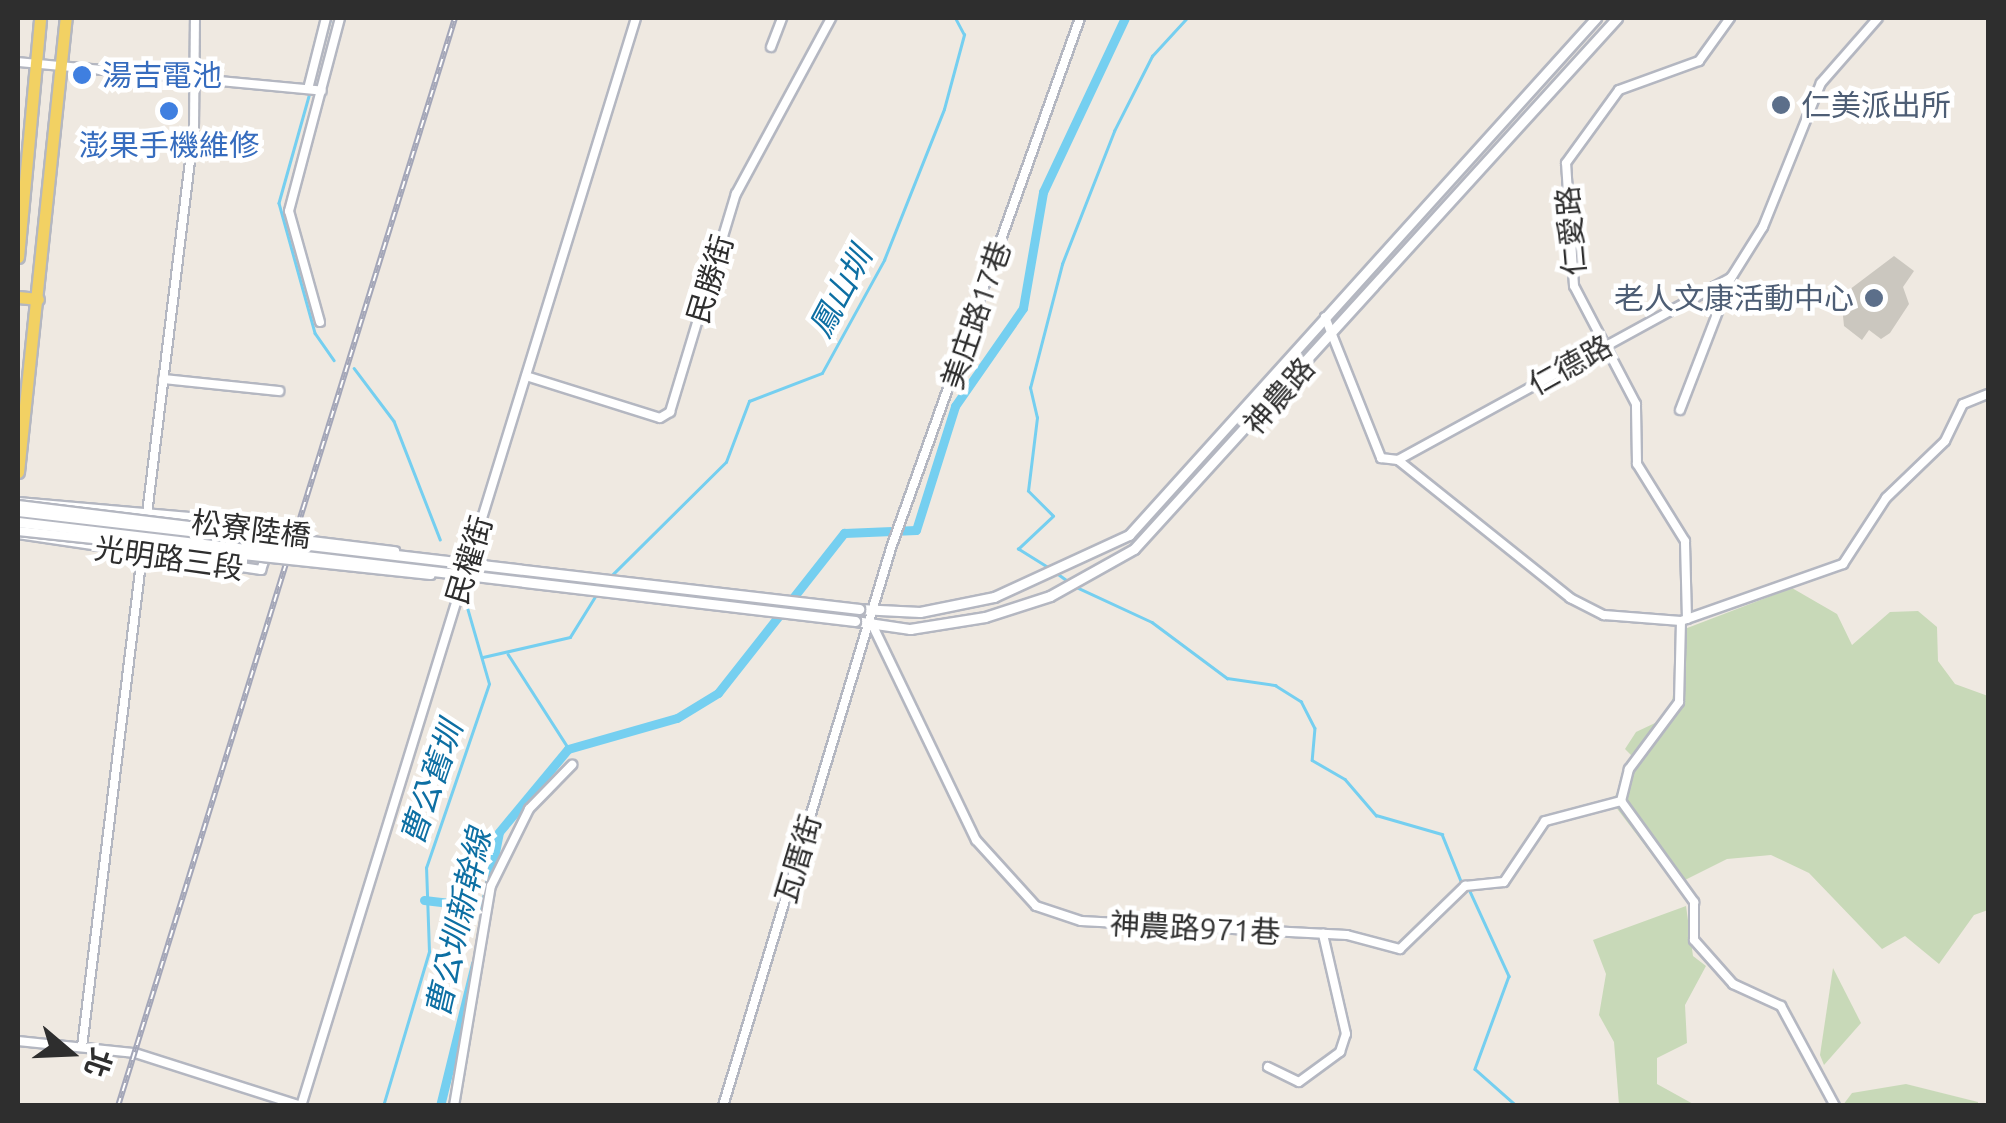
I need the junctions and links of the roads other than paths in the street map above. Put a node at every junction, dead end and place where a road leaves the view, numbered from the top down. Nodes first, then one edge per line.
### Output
1 (40, 18) edge
2 (66, 18) edge
3 (195, 18) edge
4 (326, 18) edge
5 (340, 18) edge
6 (636, 18) edge
7 (782, 18) edge
8 (831, 18) edge
9 (1080, 18) edge
10 (1596, 18) edge
11 (1616, 18) edge
12 (1730, 18) edge
13 (1878, 18) edge
14 (771, 47) dead end
15 (18, 62) edge
16 (37, 64) junction
17 (64, 66) junction
18 (197, 80) junction
19 (315, 90) junction
20 (18, 257) edge
21 (1731, 278) junction
22 (18, 296) edge
23 (38, 299) junction
24 (1325, 317) junction
25 (320, 322) dead end
26 (1332, 336) junction
27 (1604, 346) junction
28 (526, 376) junction
29 (164, 380) junction
30 (278, 391) dead end
31 (1988, 394) edge
32 (1680, 410) dead end
33 (1398, 460) junction
34 (18, 472) edge
35 (18, 506) edge
36 (148, 511) junction
37 (18, 522) edge
38 (18, 532) edge
39 (142, 555) junction
40 (481, 578) junction
41 (859, 609) joint
42 (872, 617) junction
43 (1684, 620) junction
44 (854, 621) joint
45 (572, 765) dead end
46 (1622, 801) junction
47 (1323, 934) junction
48 (18, 1041) edge
49 (82, 1047) junction
50 (1268, 1067) dead end
51 (302, 1104) edge
52 (454, 1106) edge
53 (724, 1106) edge
54 (1834, 1106) edge

1 - 16 main road
2 - 17 main road
3 - 18 street
4 - 19 street
5 - 19 street
6 - 28 street, 民權街
7 - 14 street
8 - 28 street, 民勝街
9 - 42 street, 美庄路17巷
10 - 24 street, 神農路
11 - 26 street, 神農路
12 - 27 street, 仁愛路
13 - 21 street, 仁德路
15 - 16 street
16 - 17 street
16 - 20 main road
17 - 18 street
17 - 23 main road
18 - 19 street
18 - 29 street
19 - 25 street
21 - 27 street, 仁德路
21 - 32 street
22 - 23 main road
23 - 34 main road
24 - 26 street
24 - 42 street, 神農路
26 - 33 street
26 - 42 street, 神農路
27 - 33 street, 仁德路
27 - 43 street, 仁愛路
28 - 51 street, 民權街
29 - 30 street
29 - 36 street
31 - 43 street
33 - 43 street
35 - 36 street, 光明路三段
35 - 41 street, 松寮陸橋, bridge
36 - 39 street
36 - 39 street, 光明路三段
37 - 40 street, 松寮陸橋, bridge
38 - 39 street, 光明路三段
38 - 40 street, 松寮陸橋, bridge
39 - 49 street
40 - 44 street, 松寮陸橋, bridge
41 - 42 street, 神農路
42 - 44 street, 神農路
42 - 47 street, 神農路971巷
42 - 53 street, 瓦厝街
43 - 46 street, 仁愛路
45 - 52 street
46 - 47 street, 神農路971巷
46 - 54 street
47 - 50 street
48 - 49 street
49 - 51 street

